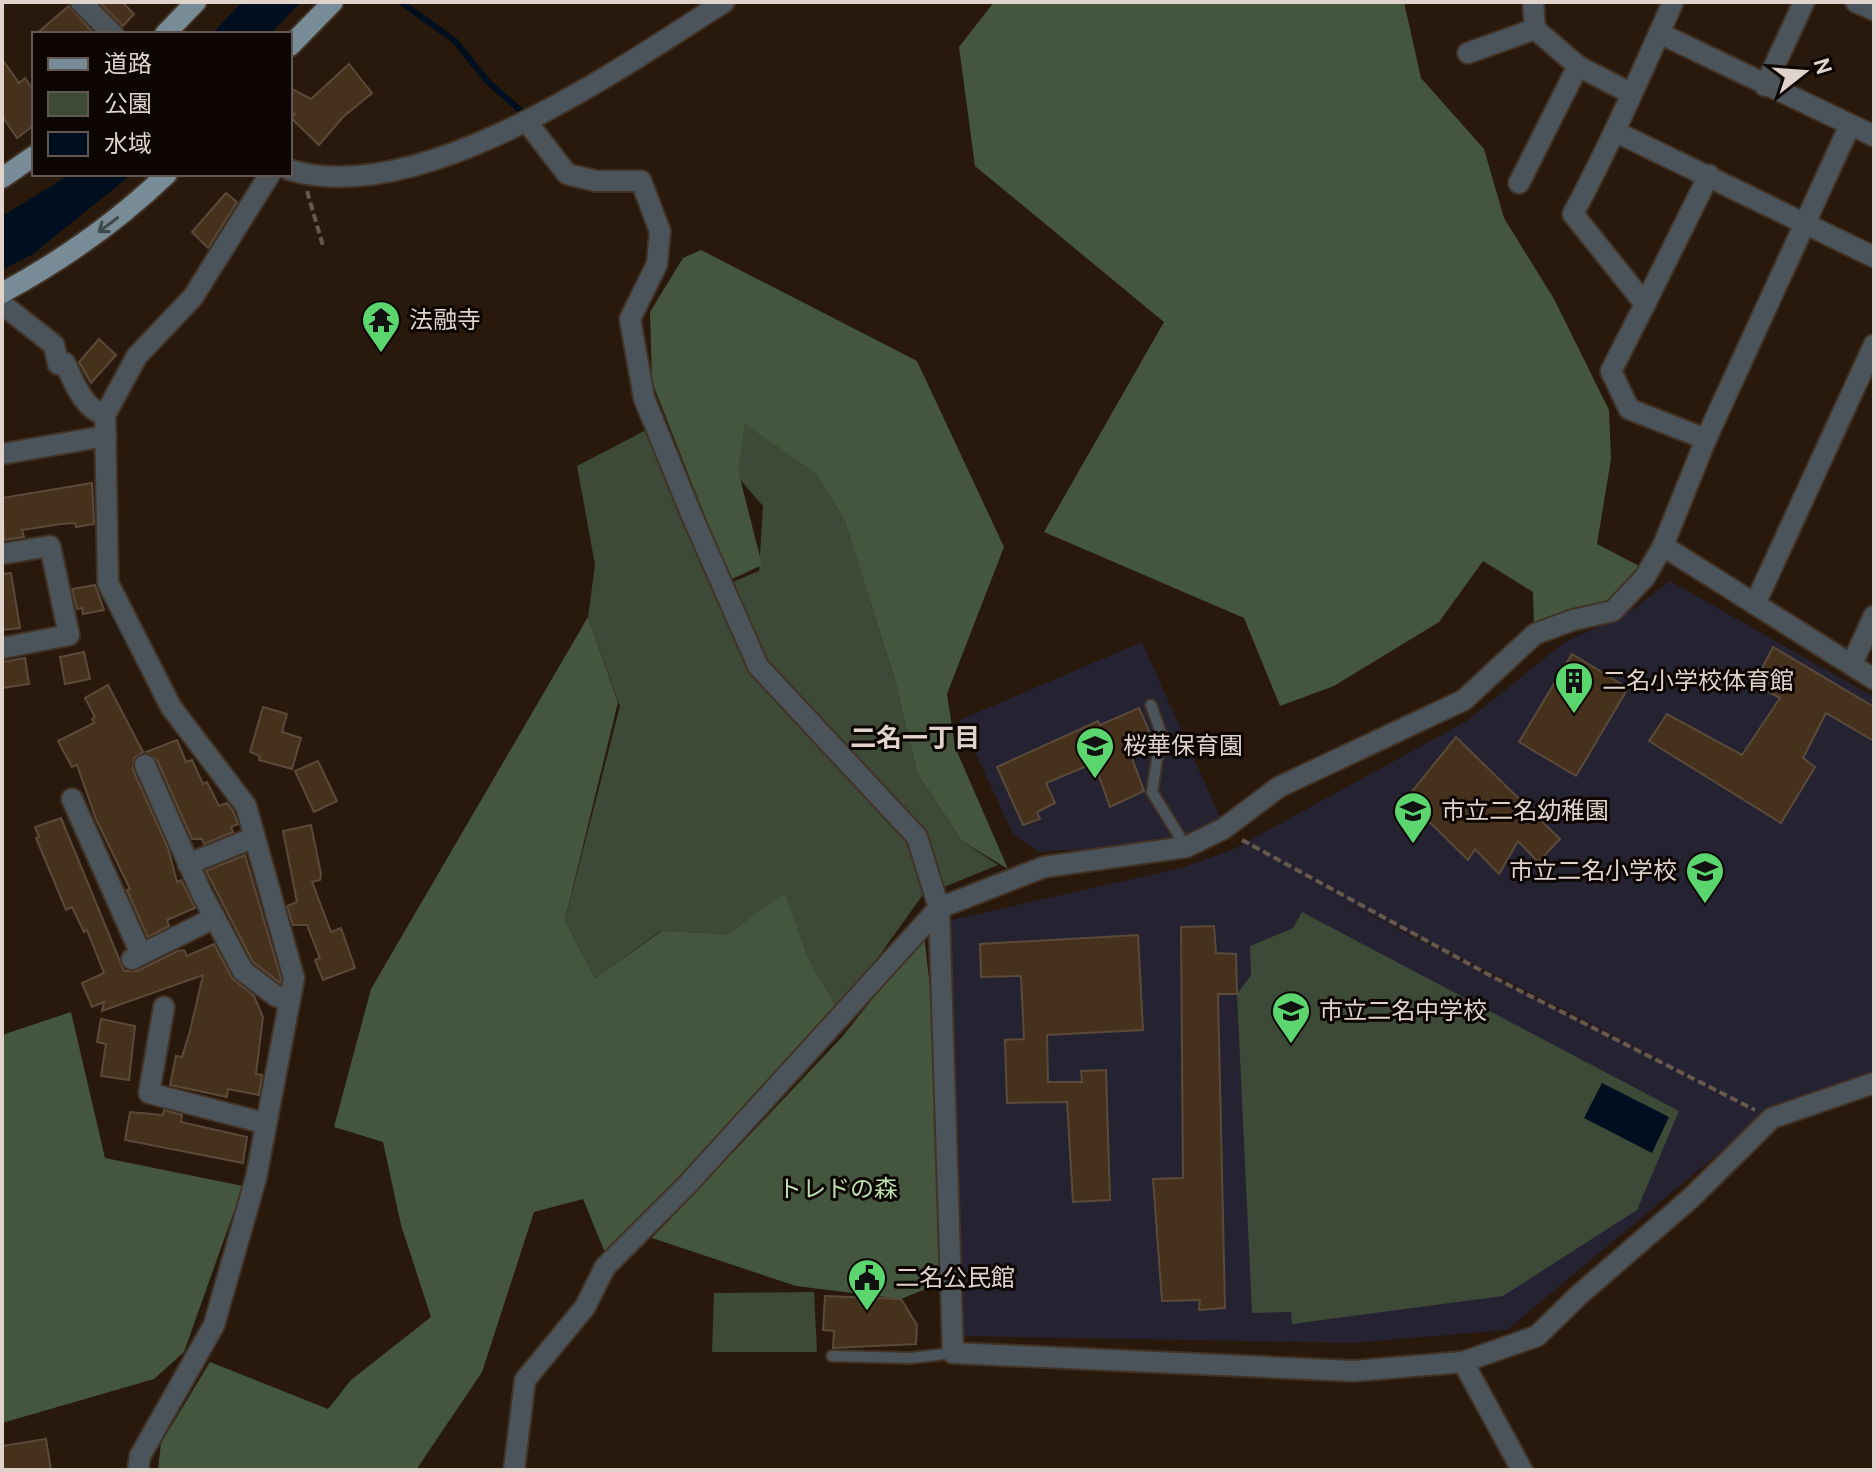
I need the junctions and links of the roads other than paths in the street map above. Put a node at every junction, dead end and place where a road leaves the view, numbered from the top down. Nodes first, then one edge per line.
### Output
1 (81, 2) edge
2 (196, 2) edge
3 (333, 2) edge
4 (724, 2) edge
5 (1533, 2) edge
6 (1673, 2) edge
7 (1804, 2) edge
8 (1856, 2) edge
9 (1874, 10) edge
10 (1535, 29) junction
11 (111, 32) edge
12 (167, 32) edge
13 (1659, 33) junction
14 (292, 44) edge
15 (1468, 53) dead end
16 (1578, 66) junction
17 (1765, 86) junction
18 (1630, 93) junction
19 (527, 122) junction
20 (1850, 125) junction
21 (1616, 132) junction
22 (1874, 136) edge
23 (32, 157) edge
24 (296, 172) edge
25 (1709, 175) junction
26 (165, 176) edge
27 (269, 176) edge
28 (2, 178) edge
29 (1519, 183) dead end
30 (1803, 224) junction
31 (1874, 257) edge
32 (2, 293) edge
33 (2, 304) edge
34 (1645, 304) junction
35 (1874, 345) edge
36 (105, 415) junction
37 (106, 436) junction
38 (1706, 439) junction
39 (2, 454) edge
40 (1663, 546) junction
41 (2, 554) edge
42 (1755, 604) junction
43 (1874, 616) edge
44 (2, 648) edge
45 (1852, 664) junction
46 (1874, 679) edge
47 (1151, 705) dead end
48 (145, 765) dead end
49 (72, 799) dead end
50 (253, 838) junction
51 (1186, 847) junction
52 (188, 864) junction
53 (939, 908) junction
54 (214, 918) junction
55 (289, 1001) junction
56 (164, 1007) dead end
57 (1874, 1083) edge
58 (264, 1123) junction
59 (953, 1353) junction
60 (832, 1356) dead end
61 (1463, 1362) junction
62 (138, 1470) edge
63 (514, 1470) edge
64 (1522, 1470) edge

1 - 11 street
2 - 12 main road
3 - 14 main road
4 - 19 street
5 - 10 street
6 - 13 street
7 - 17 street
8 - 9 street
10 - 15 street
10 - 16 street
13 - 17 street
13 - 18 street
16 - 18 street
16 - 29 street
17 - 20 street
18 - 21 street
19 - 24 street
19 - 53 street
20 - 22 street
20 - 30 street
21 - 25 street
21 - 34 street
23 - 28 main road
25 - 30 street
25 - 34 street
26 -> 32 main road
27 - 36 street
30 - 31 street
30 - 38 street
33 - 36 street
34 - 38 street
35 - 42 street
36 - 37 street
37 - 39 street
37 - 50 street
38 - 40 street
40 - 42 street
40 - 51 street
41 - 44 street
42 - 45 street
43 - 45 street
45 - 46 street
47 - 51 lane
48 - 52 street
49 - 54 street
50 - 52 street
50 - 55 street
51 - 53 street
52 - 54 street
53 - 59 street
53 - 63 street
54 - 55 street
55 - 58 street
56 - 58 street
57 - 61 street
58 - 62 street
59 - 60 lane
59 - 61 street
61 - 64 street

